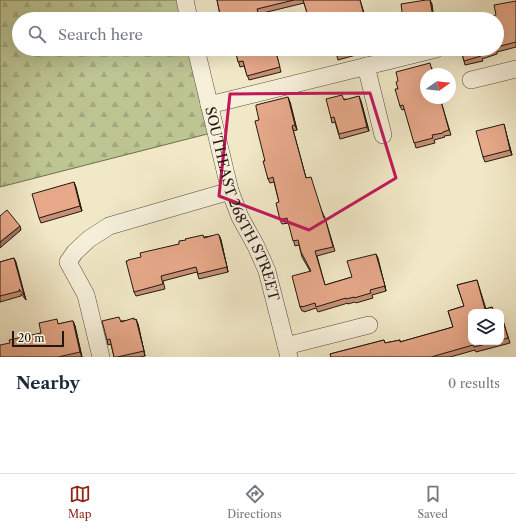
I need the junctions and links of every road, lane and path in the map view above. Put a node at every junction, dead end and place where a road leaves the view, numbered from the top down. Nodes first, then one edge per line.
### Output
1 (185, 0) edge
2 (188, 12) edge
3 (198, 56) edge
4 (407, 56) edge
5 (366, 66) junction
6 (516, 69) edge
7 (471, 80) dead end
8 (209, 105) junction
9 (383, 135) dead end
10 (230, 192) junction
11 (369, 325) dead end
12 (288, 352) edge
13 (101, 357) edge

1 - 2 street
3 - 8 street, SOUTHEAST 268TH STREET
4 - 5 street
5 - 8 street
5 - 9 street
6 - 7 street
8 - 10 street, SOUTHEAST 268TH STREET
10 - 12 street, SOUTHEAST 268TH STREET
10 - 13 street
11 - 12 street

